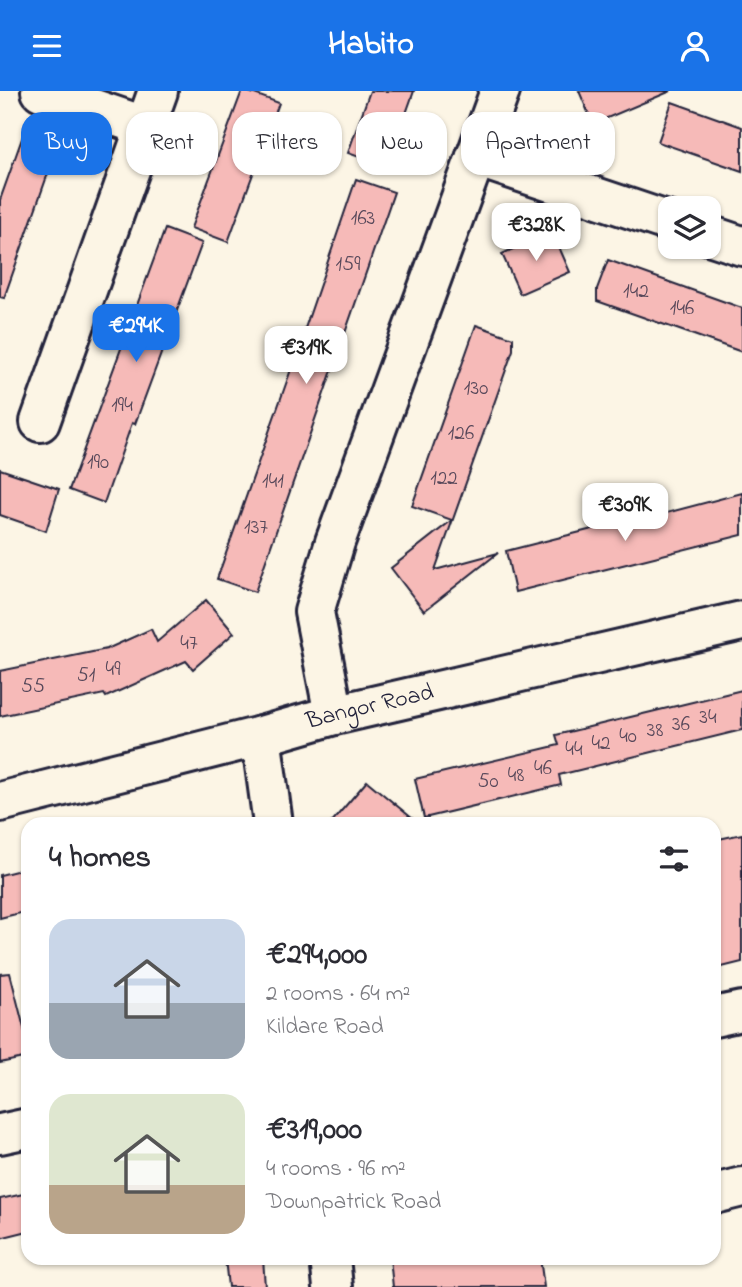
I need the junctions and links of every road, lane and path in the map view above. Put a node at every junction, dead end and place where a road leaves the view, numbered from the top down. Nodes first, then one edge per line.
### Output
1 (41, 91) edge
2 (158, 91) edge
3 (500, 91) edge
4 (150, 112) edge
5 (492, 112) edge
6 (126, 120) edge
7 (128, 175) edge
8 (469, 175) edge
9 (530, 175) edge
10 (658, 218) edge
11 (721, 239) edge
12 (742, 246) edge
13 (40, 422) dead end
14 (742, 621) edge
15 (334, 715) junction
16 (261, 736) junction
17 (0, 802) edge
18 (272, 817) edge
19 (742, 1011) edge
20 (721, 1016) edge
21 (21, 1130) edge
22 (0, 1135) edge
23 (742, 1187) edge
24 (721, 1192) edge
25 (331, 1265) edge
26 (333, 1287) edge

1 - 6 street
2 - 4 street
3 - 5 street
7 - 13 street
8 - 15 street
9 - 10 street
11 - 12 street
14 - 15 street, Bangor Road
15 - 16 street, Bangor Road
16 - 17 street, Bangor Road
16 - 18 street
19 - 20 street
21 - 22 street
23 - 24 street
25 - 26 street

